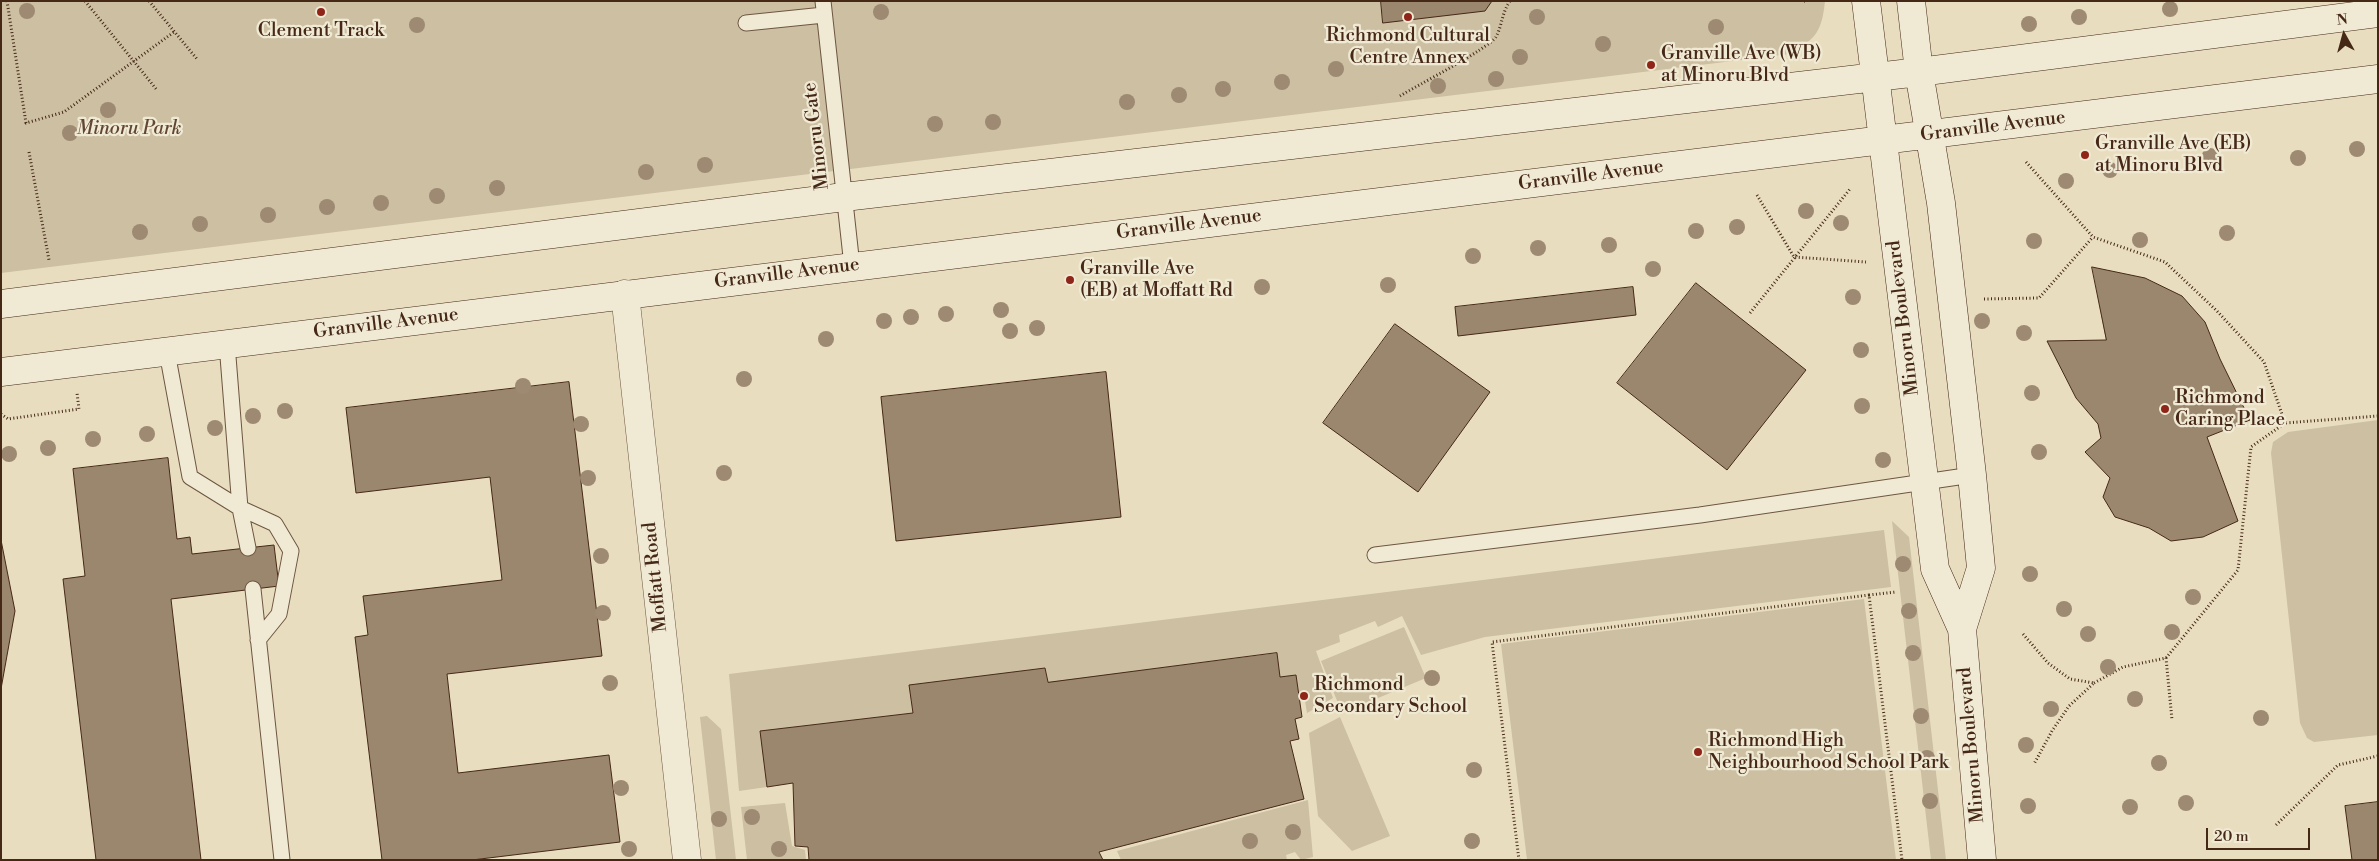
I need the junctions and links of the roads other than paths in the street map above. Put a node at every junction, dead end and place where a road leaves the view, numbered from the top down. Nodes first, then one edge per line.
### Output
1 (1866, 1) edge
2 (1911, 1) edge
3 (824, 8) edge
4 (2378, 13) edge
5 (746, 23) dead end
6 (1919, 72) junction
7 (1874, 77) junction
8 (2378, 78) edge
9 (1930, 135) junction
10 (1882, 140) junction
11 (844, 197) junction
12 (852, 266) junction
13 (625, 294) junction
14 (1, 304) edge
15 (227, 344) junction
16 (167, 352) junction
17 (1, 372) edge
18 (1972, 475) junction
19 (1924, 481) junction
20 (240, 508) junction
21 (248, 548) dead end
22 (1375, 555) dead end
23 (252, 589) dead end
24 (1962, 629) junction
25 (258, 640) junction
26 (282, 860) edge
27 (687, 860) edge
28 (1982, 860) edge

1 - 7 main road, Minoru Boulevard
2 - 6 main road, Minoru Boulevard
3 - 5 lane
3 - 11 lane, Minoru Gate
4 - 6 main road
6 - 7 main road
6 - 9 main road, Minoru Boulevard
7 - 10 main road, Minoru Boulevard
7 - 11 main road
8 - 9 main road, Granville Avenue
9 - 10 main road, Granville Avenue
9 - 18 main road, Minoru Boulevard
10 - 12 main road, Granville Avenue
10 - 19 main road, Minoru Boulevard
11 - 12 lane, Minoru Gate
11 - 14 main road
12 - 13 main road, Granville Avenue
13 - 15 main road, Granville Avenue
13 - 27 main road, Moffatt Road
15 - 16 main road, Granville Avenue
15 - 20 lane
16 - 17 main road, Granville Avenue
16 - 20 lane
18 - 19 lane
18 - 24 main road, Minoru Boulevard
19 - 22 lane
19 - 24 main road, Minoru Boulevard
20 - 21 lane
20 - 25 lane
23 - 25 lane
24 - 28 main road, Minoru Boulevard
25 - 26 lane

